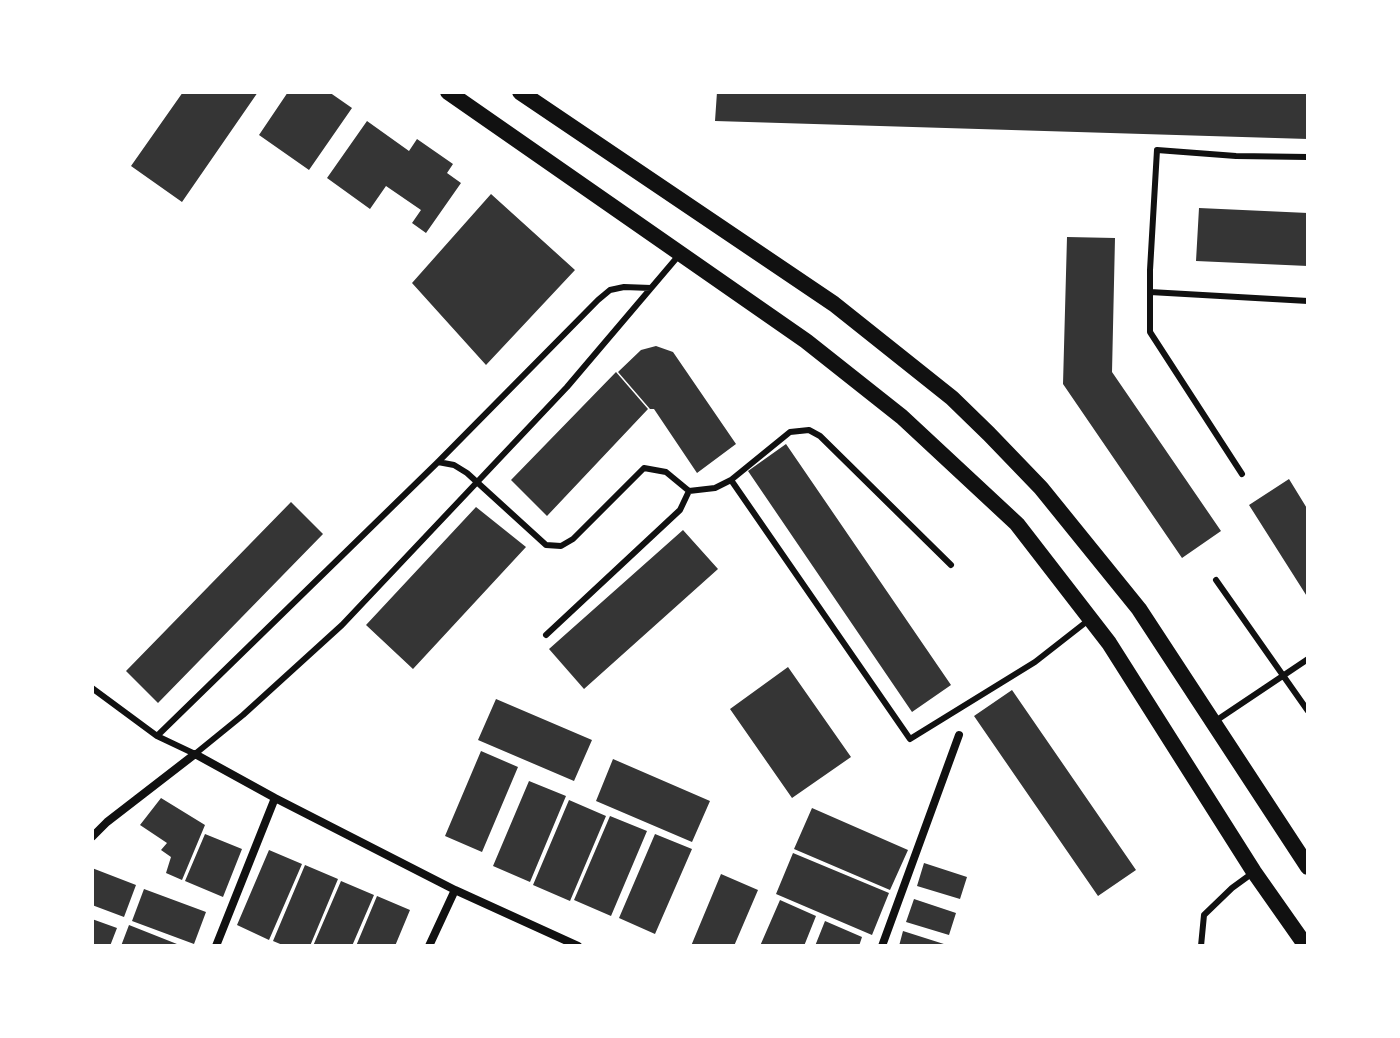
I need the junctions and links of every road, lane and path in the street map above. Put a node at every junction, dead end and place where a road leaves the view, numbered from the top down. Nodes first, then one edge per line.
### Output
1 (448, 92) edge
2 (520, 92) edge
3 (1308, 157) edge
4 (680, 254) junction
5 (652, 288) junction
6 (1150, 292) junction
7 (1308, 301) edge
8 (438, 462) junction
9 (1242, 474) dead end
10 (731, 480) junction
11 (477, 484) junction
12 (689, 491) junction
13 (951, 565) dead end
14 (1216, 580) dead end
15 (1090, 619) junction
16 (546, 635) dead end
17 (1308, 659) edge
18 (1283, 676) junction
19 (92, 688) edge
20 (1308, 711) edge
21 (1213, 722) junction
22 (959, 735) dead end
23 (157, 736) junction
24 (195, 754) junction
25 (275, 798) junction
26 (92, 837) edge
27 (1308, 867) edge
28 (1254, 872) junction
29 (455, 890) junction
30 (216, 946) edge
31 (429, 946) edge
32 (578, 946) edge
33 (882, 946) edge
34 (1201, 946) edge
35 (1306, 946) edge

1 - 4 main road
2 - 21 main road
3 - 6 lane
4 - 5 lane
4 - 15 main road
5 - 8 lane
5 - 11 lane
6 - 7 lane
6 - 9 lane
8 - 11 lane
8 - 23 lane
10 - 12 lane
10 - 13 lane
10 - 15 lane
11 - 12 lane
11 - 24 lane
12 - 16 lane
14 - 18 lane
15 - 28 main road
17 - 18 lane
18 - 20 lane
18 - 21 lane
19 - 23 lane
21 - 27 main road
22 - 33 street
23 - 24 lane
24 - 25 street
24 - 26 street
25 - 29 street
25 - 30 street
28 - 34 lane
28 - 35 main road
29 - 31 street
29 - 32 street

